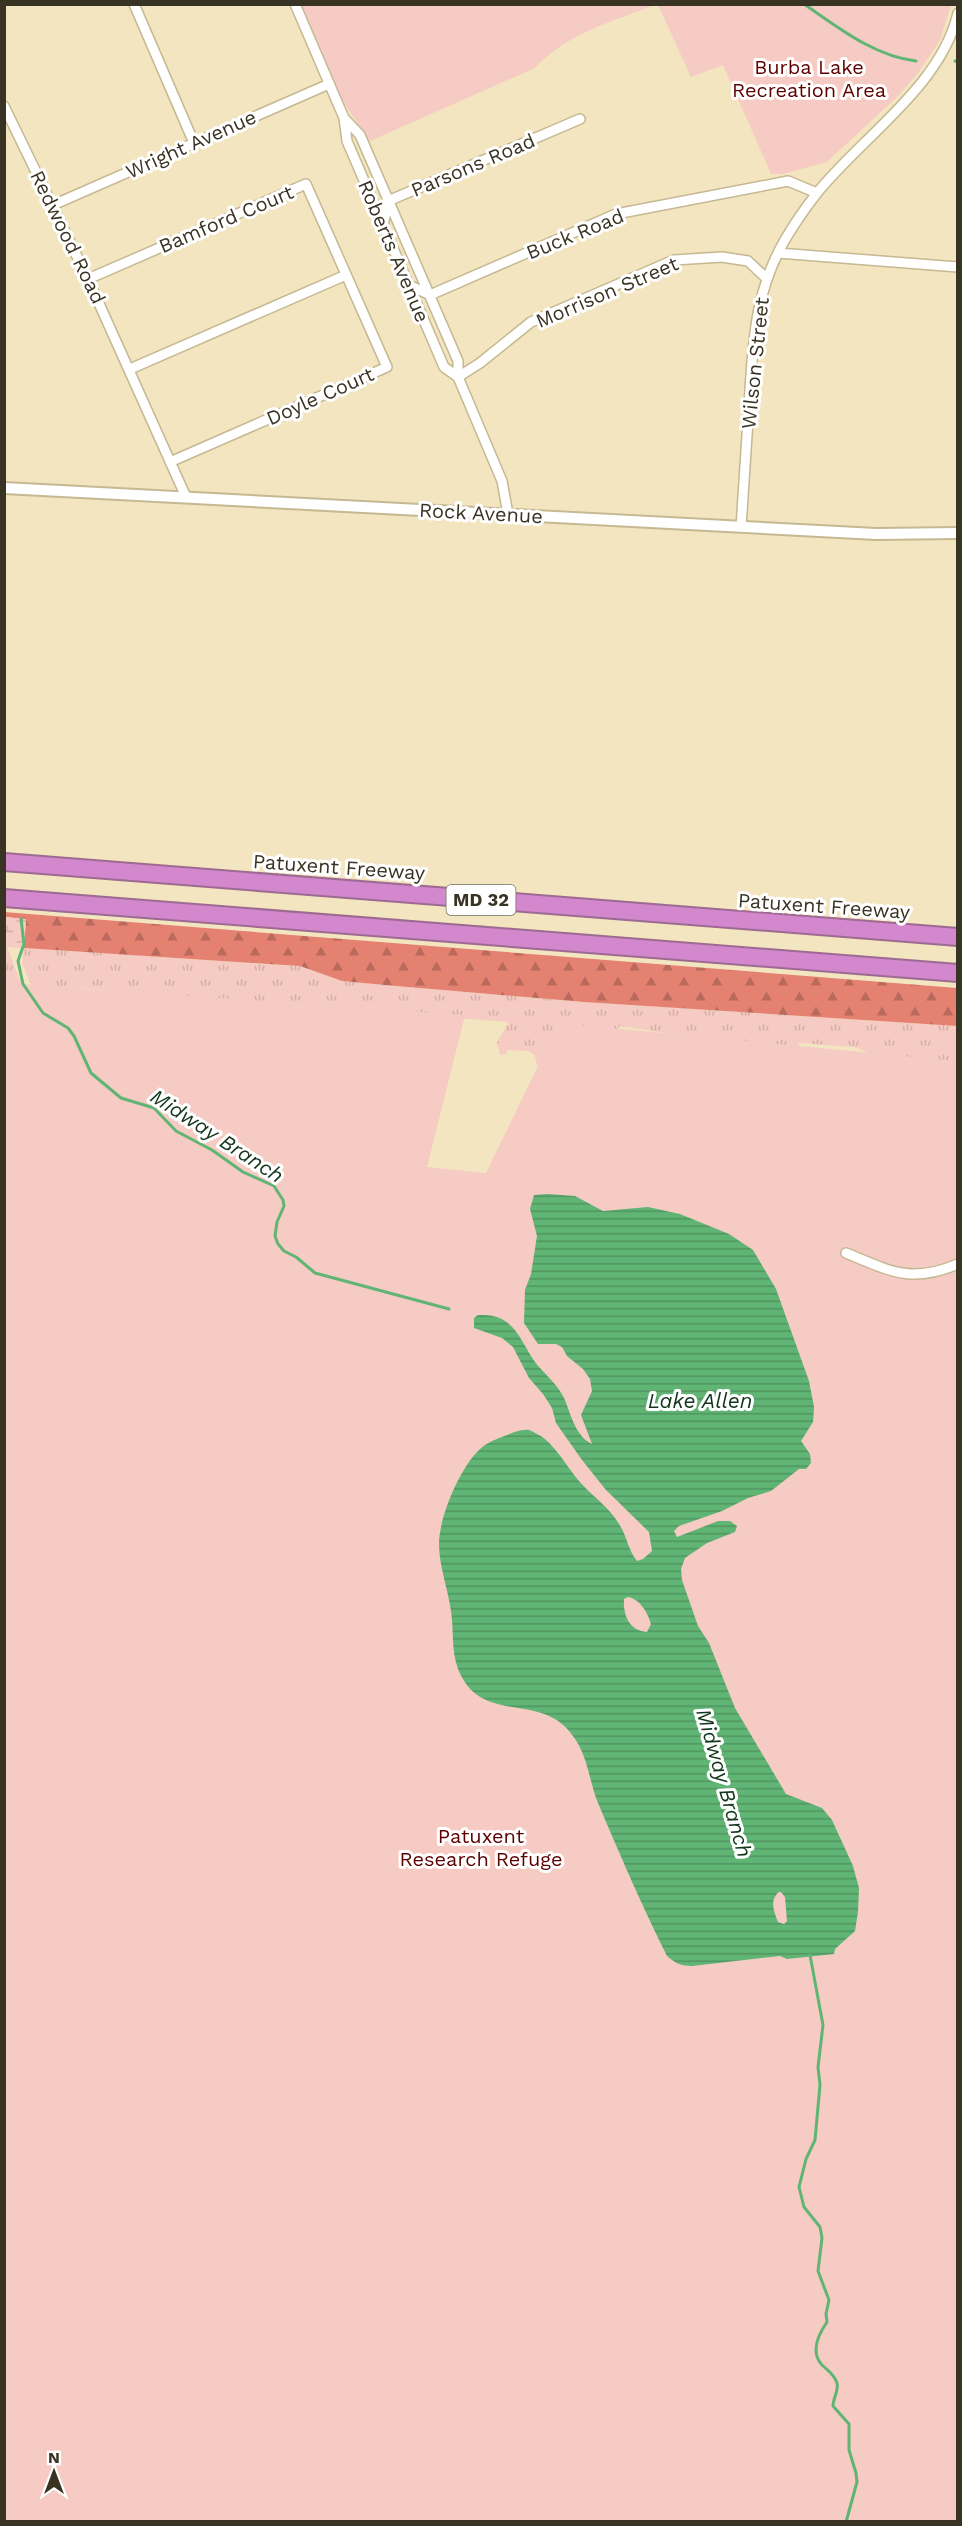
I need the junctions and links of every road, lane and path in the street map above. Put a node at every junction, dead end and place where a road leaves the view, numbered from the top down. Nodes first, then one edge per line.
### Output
1 (134, 4) edge
2 (295, 4) edge
3 (957, 13) edge
4 (330, 84) junction
5 (4, 106) edge
6 (344, 118) junction
7 (580, 119) dead end
8 (194, 143) junction
9 (817, 193) junction
10 (388, 201) junction
11 (53, 205) junction
12 (383, 226) junction
13 (778, 253) junction
14 (957, 267) edge
15 (346, 275) junction
16 (766, 278) junction
17 (88, 279) junction
18 (409, 285) junction
19 (429, 295) junction
20 (130, 369) junction
21 (458, 377) junction
22 (170, 462) junction
23 (4, 488) edge
24 (184, 492) junction
25 (508, 514) junction
26 (741, 527) junction
27 (957, 534) edge
28 (4, 862) edge
29 (4, 898) edge
30 (957, 937) edge
31 (957, 973) edge
32 (846, 1253) dead end
33 (957, 1264) edge

1 - 8 street
2 - 4 street, Roberts Avenue
3 - 9 street, Wilson Street
4 - 6 street, Roberts Avenue
4 - 8 street, Wright Avenue
5 - 11 street, Redwood Road
6 - 10 street, Roberts Avenue
6 - 12 street, Roberts Avenue
7 - 10 street, Parsons Road
8 - 11 street, Wright Avenue
9 - 13 street, Wilson Street
9 - 19 street, Buck Road
10 - 12 street, Parsons Road
10 - 19 street, Roberts Avenue
11 - 17 street, Redwood Road
12 - 18 street, Roberts Avenue
13 - 14 street
13 - 16 street, Wilson Street
15 - 17 street, Bamford Court
15 - 20 street
15 - 22 street, Doyle Court
16 - 21 street, Morrison Street
16 - 26 street, Wilson Street
17 - 20 street, Redwood Road
18 - 19 street
18 - 21 street, Roberts Avenue
19 - 21 street, Roberts Avenue
20 - 22 street
21 - 25 street, Roberts Avenue
22 - 24 street
23 - 24 street, Rock Avenue
24 - 25 street, Rock Avenue
25 - 26 street, Rock Avenue
26 - 27 street, Rock Avenue
28 - 30 highway, Patuxent Freeway / MD 32
29 - 31 highway, MD 32
32 - 33 street

